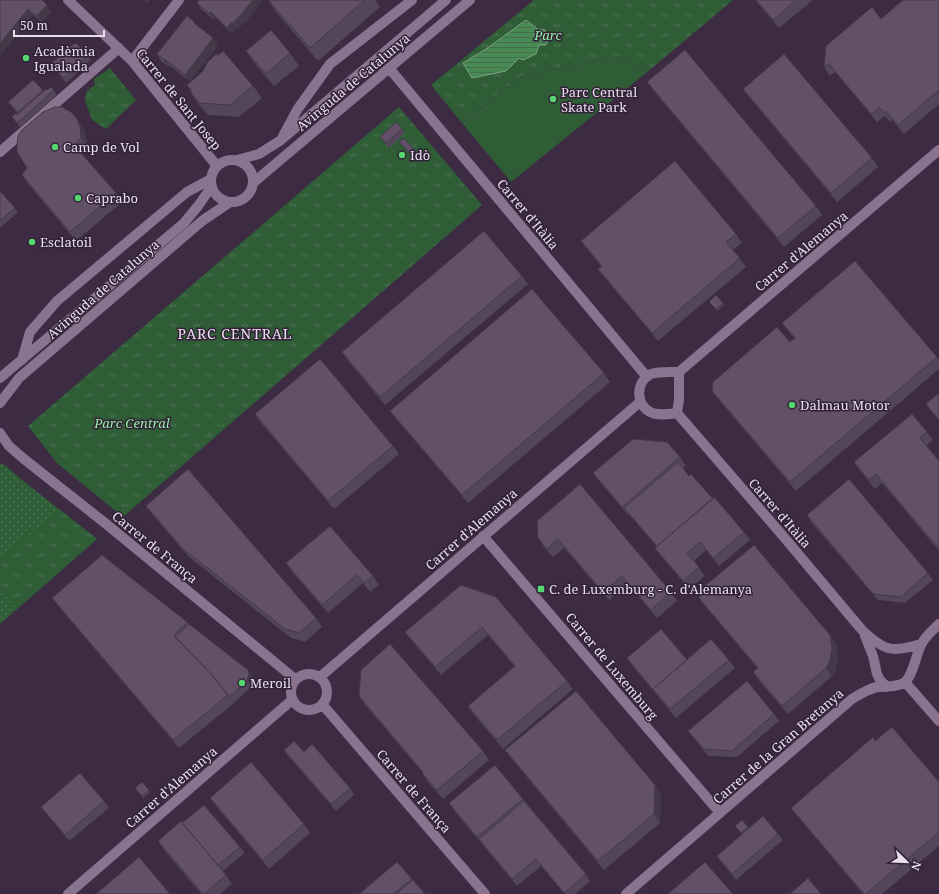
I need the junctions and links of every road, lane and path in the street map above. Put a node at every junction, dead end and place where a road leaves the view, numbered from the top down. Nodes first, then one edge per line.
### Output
1 (68, 0) edge
2 (179, 0) edge
3 (412, 0) edge
4 (446, 0) edge
5 (470, 0) edge
6 (119, 48) junction
7 (132, 61) junction
8 (389, 68) junction
9 (281, 140) junction
10 (939, 150) edge
11 (0, 152) edge
12 (237, 160) junction
13 (217, 166) junction
14 (212, 182) junction
15 (253, 183) junction
16 (230, 202) junction
17 (22, 360) junction
18 (679, 372) junction
19 (647, 377) junction
20 (0, 378) edge
21 (640, 402) junction
22 (0, 403) edge
23 (677, 413) junction
24 (0, 433) edge
25 (4, 446) edge
26 (484, 536) junction
27 (939, 624) edge
28 (862, 630) junction
29 (921, 644) junction
30 (320, 677) junction
31 (295, 679) junction
32 (905, 682) junction
33 (887, 687) junction
34 (292, 700) junction
35 (322, 704) junction
36 (939, 720) edge
37 (720, 813) junction
38 (68, 894) edge
39 (485, 894) edge
40 (626, 894) edge

1 - 6 street, Carrer de Sant Josep
2 - 7 street
3 - 9 street
4 - 9 street, Avinguda de Catalunya
5 - 8 street, Avinguda de Catalunya
6 - 7 street, Carrer de Sant Josep
6 - 11 street
7 - 13 street, Carrer de Sant Josep
8 - 15 street, Avinguda de Catalunya
8 - 19 street, Carrer d'Itàlia
9 - 12 street, Avinguda de Catalunya
10 - 18 street, Carrer d'Alemanya
12 - 13 street
12 - 15 street
13 - 14 street
14 - 16 street
14 - 17 street, Avinguda de Catalunya
14 - 17 street
15 - 16 street
16 - 22 street, Avinguda de Catalunya
17 - 20 street, Avinguda de Catalunya
18 - 19 street
18 - 23 street
19 - 21 street
21 - 23 street
21 - 26 street, Carrer d'Alemanya
23 - 28 street, Carrer d'Itàlia
24 - 25 street, Carrer de França
25 - 31 street, Carrer de França
26 - 30 street, Carrer d'Alemanya
26 - 37 street, Carrer de Luxemburg
27 - 29 street
28 - 29 street, Carrer d'Itàlia
28 - 33 street, Carrer d'Itàlia
29 - 32 street
30 - 31 street
30 - 35 street
31 - 34 street
32 - 33 street, Carrer de la Gran Bretanya
32 - 36 street
33 - 37 street, Carrer de la Gran Bretanya
34 - 35 street
34 - 38 street, Carrer d'Alemanya
35 - 39 street, Carrer de França
37 - 40 street, Carrer de la Gran Bretanya

